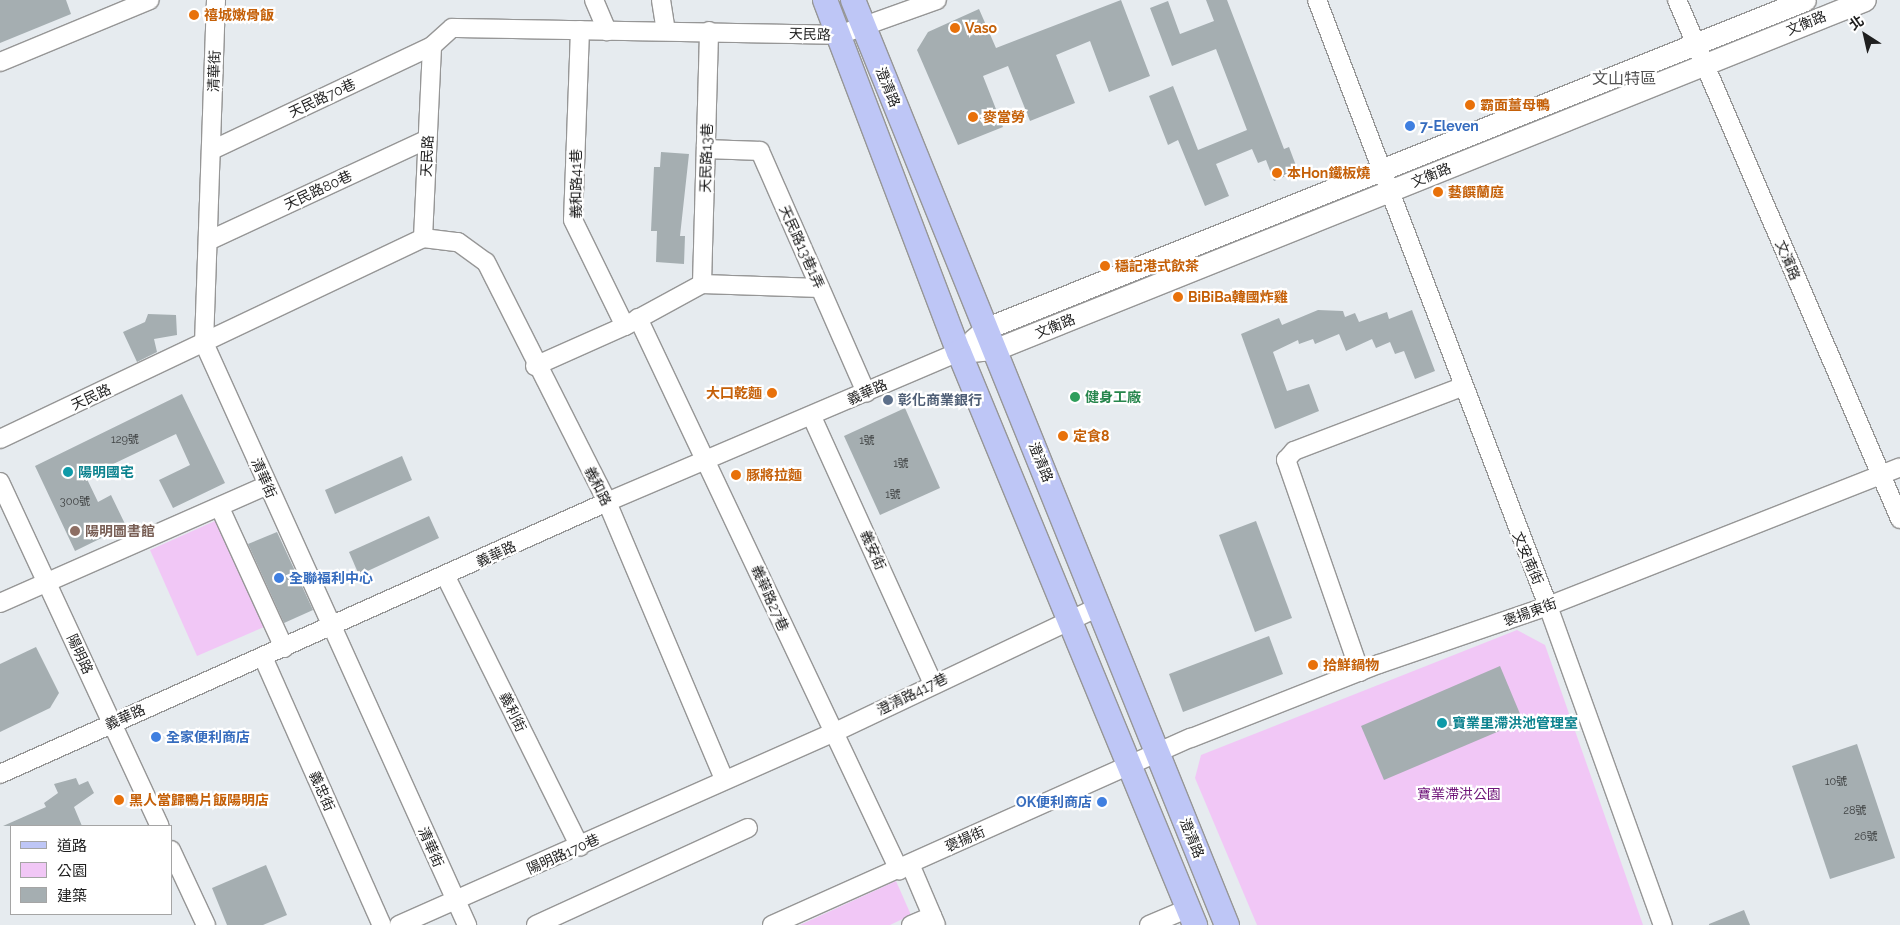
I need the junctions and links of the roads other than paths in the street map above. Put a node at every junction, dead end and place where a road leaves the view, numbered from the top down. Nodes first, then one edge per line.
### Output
1 (150, 0) edge
2 (216, 0) edge
3 (594, 0) edge
4 (661, 0) edge
5 (825, 0) edge
6 (853, 0) edge
7 (937, 0) edge
8 (1317, 0) edge
9 (1677, 0) edge
10 (1805, 0) edge
11 (1865, 0) edge
12 (865, 29) junction
13 (580, 30) junction
14 (607, 30) junction
15 (666, 31) junction
16 (709, 31) junction
17 (839, 35) junction
18 (1694, 44) junction
19 (432, 46) junction
20 (0, 62) edge
21 (1703, 64) junction
22 (428, 139) junction
23 (706, 149) junction
24 (212, 150) junction
25 (1381, 169) junction
26 (1389, 192) junction
27 (423, 238) junction
28 (208, 241) junction
29 (702, 284) junction
30 (820, 288) junction
31 (631, 322) junction
32 (992, 339) junction
33 (204, 343) junction
34 (960, 352) junction
35 (534, 366) junction
36 (1462, 387) junction
37 (866, 393) junction
38 (812, 417) junction
39 (0, 439) edge
40 (709, 462) junction
41 (1900, 467) edge
42 (1880, 474) junction
43 (0, 482) edge
44 (268, 485) junction
45 (607, 502) junction
46 (220, 508) junction
47 (1900, 519) edge
48 (446, 577) junction
49 (46, 581) junction
50 (0, 602) edge
51 (1548, 606) junction
52 (1099, 607) junction
53 (1070, 617) junction
54 (333, 627) junction
55 (284, 648) junction
56 (263, 657) junction
57 (1360, 672) junction
58 (933, 684) junction
59 (111, 722) junction
60 (831, 734) junction
61 (1158, 752) junction
62 (1130, 764) junction
63 (0, 774) edge
64 (724, 779) junction
65 (160, 825) edge
66 (748, 828) dead end
67 (580, 847) junction
68 (172, 852) edge
69 (904, 867) junction
70 (456, 901) junction
71 (1192, 916) edge
72 (934, 920) edge
73 (206, 925) edge
74 (382, 925) edge
75 (399, 925) edge
76 (466, 925) edge
77 (536, 925) edge
78 (772, 925) edge
79 (911, 925) edge
80 (1149, 925) edge
81 (1227, 925) edge
82 (1663, 925) edge

1 - 20 street
2 - 24 street, 清華街
3 - 14 street
4 - 15 street
5 - 17 main road, 澄清路
6 - 12 main road, 澄清路
7 - 12 street, 天民路
8 - 25 street, 文安南街
9 - 18 street, 文濱路
10 - 18 street, 文衡路
11 - 21 street, 文衡路
12 - 17 street, 天民路
12 - 32 main road, 澄清路
13 - 14 street, 天民路
13 - 19 street, 天民路
13 - 31 street, 義和路41巷
14 - 15 street, 天民路
15 - 16 street, 天民路
16 - 17 street, 天民路
16 - 23 street, 天民路13巷
17 - 34 main road, 澄清路
18 - 21 street, 文濱路
18 - 25 street, 文衡路
19 - 22 street, 天民路
19 - 24 street, 天民路70巷
21 - 26 street, 文衡路
21 - 42 street, 文濱路
22 - 27 street, 天民路
22 - 28 street, 天民路80巷
23 - 29 street, 天民路13巷
23 - 30 street, 天民路13巷1弄
24 - 28 street, 清華街
25 - 26 street, 文安南街
25 - 32 street, 文衡路
26 - 32 street, 文衡路
26 - 36 street, 文安南街
27 - 33 street, 天民路
27 - 35 street, 義和路
28 - 33 street, 清華街
29 - 30 street
29 - 31 street
30 - 37 street, 天民路13巷1弄
31 - 35 street
31 - 40 street, 義和路41巷
32 - 34 street, 義華路
32 - 52 main road, 澄清路
33 - 39 street, 天民路
33 - 44 street, 清華街
34 - 37 street, 義華路
34 - 53 main road, 澄清路
35 - 45 street, 義和路
36 - 51 street, 文安南街
36 - 57 street
37 - 38 street, 義華路
38 - 40 street, 義華路
38 - 58 street, 義安街
40 - 45 street, 義華路
40 - 60 street, 義華路27巷
41 - 42 street, 褒揚東街
42 - 47 street, 文濱路
42 - 51 street, 褒揚東街
43 - 49 street, 陽明路
44 - 46 street
44 - 54 street, 清華街
45 - 48 street, 義華路
45 - 64 street, 義和路
46 - 49 street
46 - 55 street
48 - 54 street, 義華路
48 - 67 street, 義利街
49 - 50 street
49 - 59 street, 陽明路
51 - 57 street, 褒揚東街
51 - 82 street, 文安南街
52 - 53 street, 澄清路417巷
52 - 61 main road, 澄清路
53 - 58 street, 澄清路417巷
53 - 62 main road, 澄清路
54 - 55 street, 義華路
54 - 70 street, 清華街
55 - 56 street, 義華路
56 - 59 street, 義華路
56 - 74 street, 義忠街
57 - 61 street, 褒揚東街
58 - 60 street, 澄清路417巷
59 - 63 street, 義華路
59 - 65 street, 陽明路
60 - 64 street, 澄清路417巷
60 - 69 street, 義華路27巷
61 - 62 street, 褒揚街
61 - 81 main road, 澄清路
62 - 69 street, 褒揚街
62 - 71 main road, 澄清路
64 - 67 street, 陽明路170巷
66 - 77 street
67 - 70 street, 陽明路170巷
68 - 73 street
69 - 72 street, 義華路27巷
69 - 78 street, 褒揚街
70 - 75 street, 陽明路170巷
70 - 76 street, 清華街
71 - 80 street
72 - 79 street

